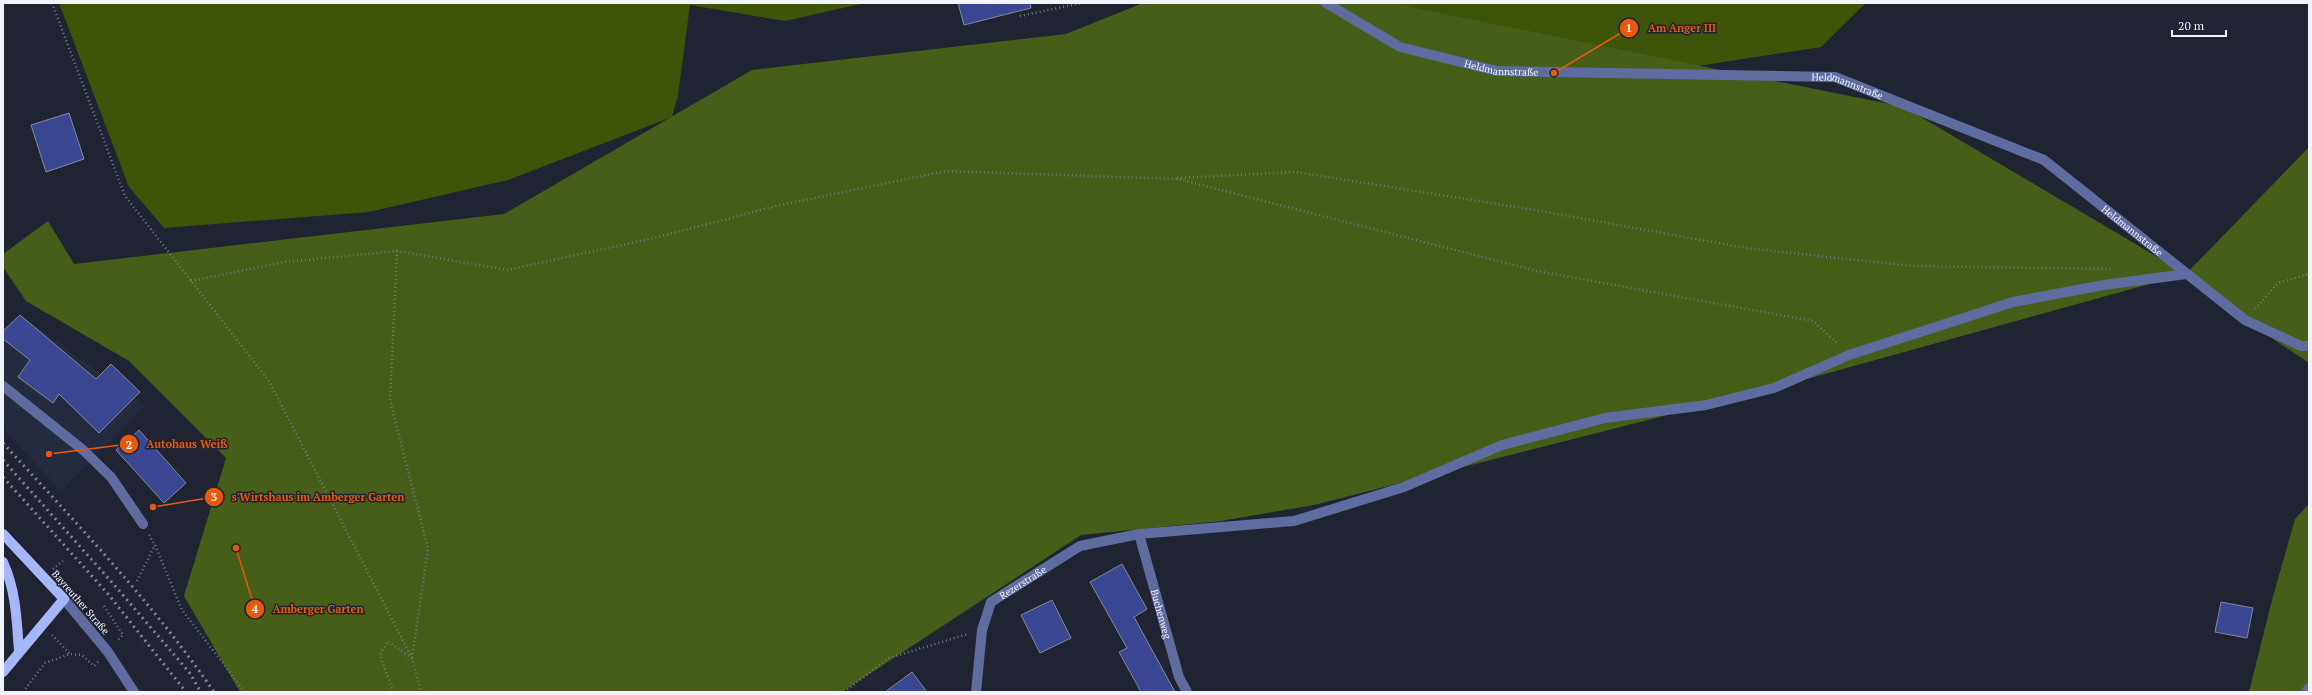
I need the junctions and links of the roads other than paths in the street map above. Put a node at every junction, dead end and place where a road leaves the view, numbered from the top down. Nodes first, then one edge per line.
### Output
1 (1326, 3) edge
2 (2186, 274) junction
3 (2309, 346) edge
4 (3, 386) edge
5 (143, 524) dead end
6 (3, 534) edge
7 (1139, 534) junction
8 (3, 562) edge
9 (64, 599) junction
10 (19, 652) junction
11 (3, 672) edge
12 (2309, 688) edge
13 (134, 692) edge
14 (976, 692) edge
15 (1187, 692) edge
16 (2306, 692) edge

1 - 2 street, Heldmannstraße
2 - 3 street, Heldmannstraße
2 - 7 street, Rezerstraße
4 - 5 street
6 - 9 main road, Bayreuther Straße
7 - 14 street, Rezerstraße
7 - 15 street, Buchenweg
8 - 10 main road
9 - 10 main road
9 - 13 street, Bayreuther Straße
10 - 11 main road
12 - 16 street

